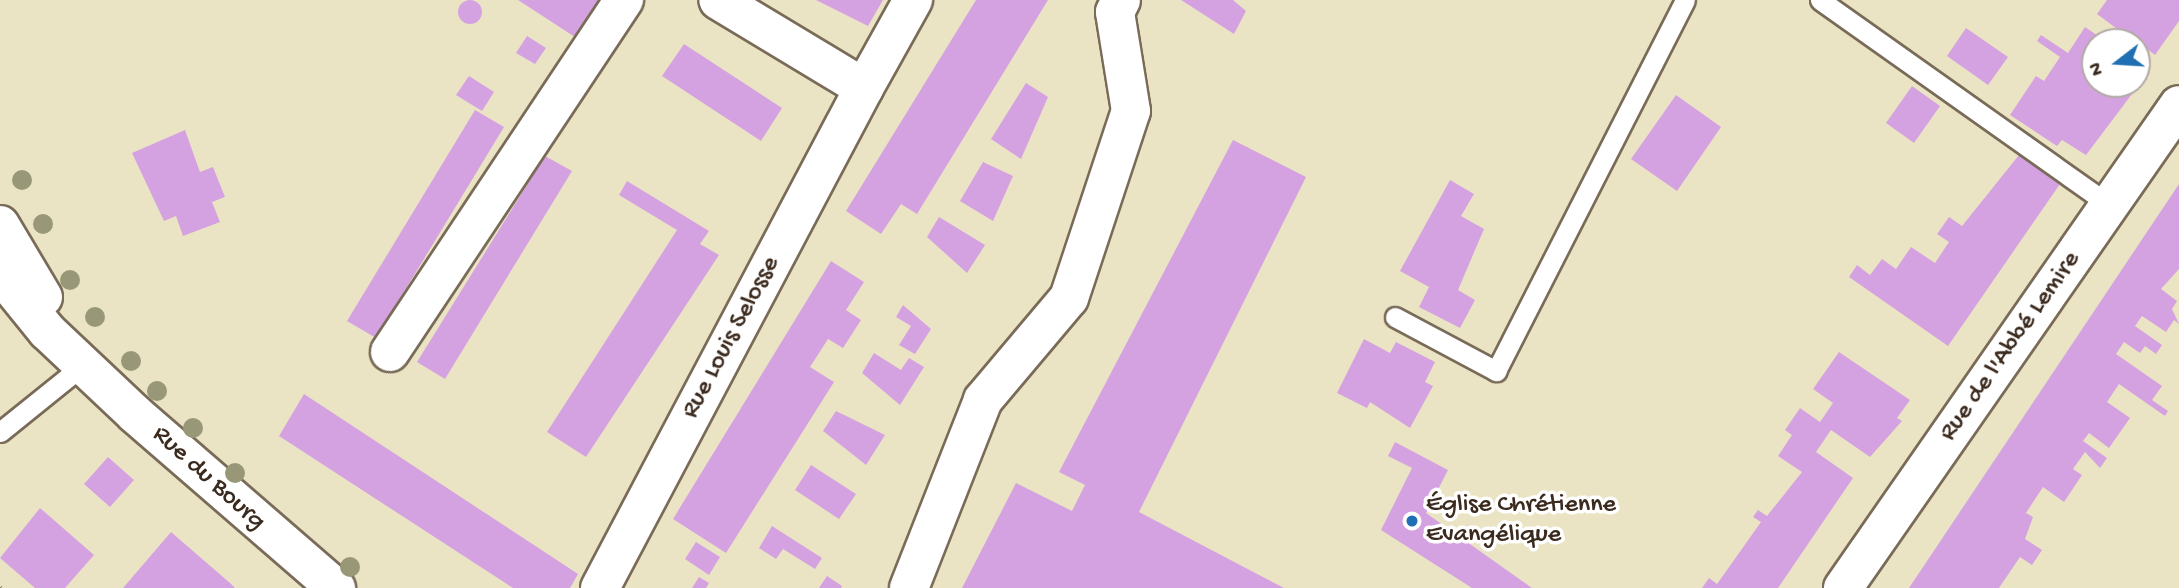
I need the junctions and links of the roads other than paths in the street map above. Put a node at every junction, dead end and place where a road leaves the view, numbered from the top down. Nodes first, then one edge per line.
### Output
1 (624, 0) edge
2 (718, 0) edge
3 (913, 0) edge
4 (1121, 0) edge
5 (1685, 0) edge
6 (1821, 0) edge
7 (864, 88) junction
8 (2179, 105) edge
9 (2109, 205) junction
10 (0, 225) edge
11 (0, 273) edge
12 (1395, 317) dead end
13 (390, 352) dead end
14 (83, 365) junction
15 (0, 432) edge
16 (336, 588) edge
17 (600, 588) edge
18 (909, 588) edge
19 (1843, 588) edge

1 - 13 street
2 - 7 street
3 - 7 street, Rue Louis Selosse
4 - 18 street
5 - 12 lane
6 - 9 lane
7 - 17 street, Rue Louis Selosse
8 - 9 street, Rue de l'Abbé Lemire
9 - 19 street, Rue de l'Abbé Lemire
10 - 14 street, Rue du Bourg
11 - 14 street, Rue du Bourg
14 - 15 lane
14 - 16 street, Rue du Bourg

